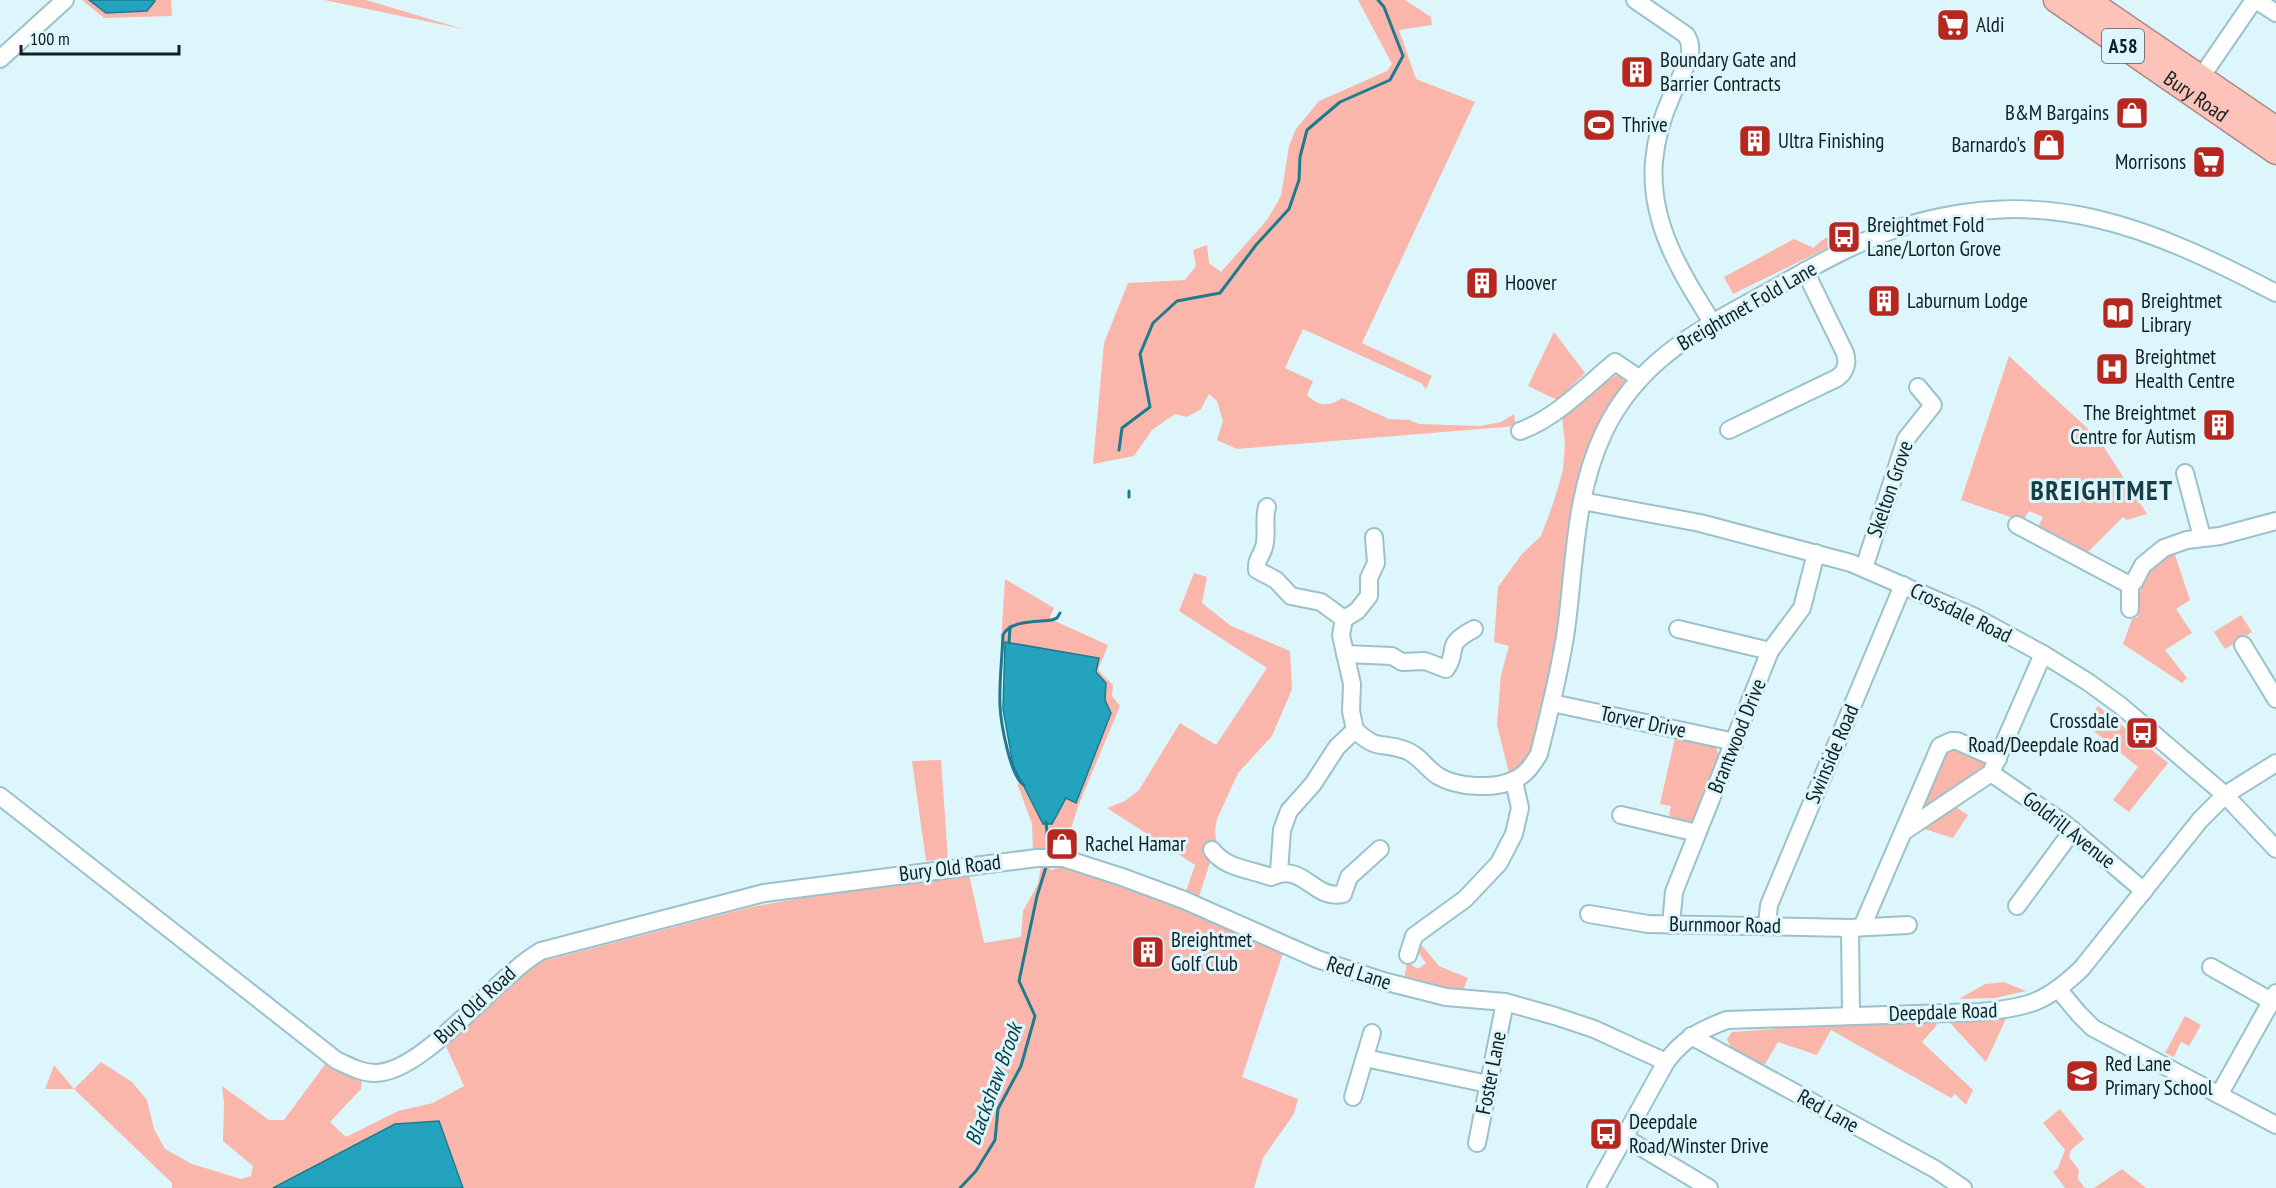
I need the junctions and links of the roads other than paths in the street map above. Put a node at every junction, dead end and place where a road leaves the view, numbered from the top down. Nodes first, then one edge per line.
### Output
1 (65, 0) edge
2 (1635, 0) edge
3 (2056, 0) edge
4 (2087, 0) edge
5 (2255, 0) edge
6 (2276, 13) edge
7 (0, 59) edge
8 (2196, 85) junction
9 (2276, 129) edge
10 (2276, 152) edge
11 (1805, 271) junction
12 (2276, 293) edge
13 (1712, 322) junction
14 (1640, 378) junction
15 (1918, 387) dead end
16 (1729, 430) dead end
17 (1520, 431) dead end
18 (2184, 470) dead end
19 (1582, 501) junction
20 (1268, 506) dead end
21 (2276, 520) edge
22 (2025, 525) dead end
23 (1375, 534) dead end
24 (2202, 537) junction
25 (1816, 553) junction
26 (1864, 568) junction
27 (2130, 583) junction
28 (1903, 585) junction
29 (2130, 609) dead end
30 (1344, 619) junction
31 (1475, 626) dead end
32 (1678, 629) dead end
33 (2242, 646) dead end
34 (1770, 651) junction
35 (1345, 654) junction
36 (2043, 654) junction
37 (2276, 699) edge
38 (1552, 703) junction
39 (1355, 730) junction
40 (1735, 742) junction
41 (2276, 763) edge
42 (1994, 766) junction
43 (1514, 781) junction
44 (2225, 795) junction
45 (0, 796) edge
46 (1621, 815) dead end
47 (2073, 830) junction
48 (1903, 832) junction
49 (1697, 833) junction
50 (1381, 846) dead end
51 (2276, 849) edge
52 (1212, 850) dead end
53 (1060, 858) joint
54 (1279, 872) junction
55 (2144, 891) junction
56 (2017, 906) dead end
57 (1589, 914) dead end
58 (1902, 921) dead end
59 (1671, 925) junction
60 (1767, 926) junction
61 (1856, 927) junction
62 (1408, 955) dead end
63 (2211, 966) dead end
64 (2060, 990) junction
65 (2274, 997) edge
66 (1505, 1002) junction
67 (1851, 1016) junction
68 (1372, 1033) dead end
69 (1692, 1036) junction
70 (1365, 1058) junction
71 (1666, 1062) junction
72 (1488, 1083) junction
73 (2219, 1095) junction
74 (1353, 1097) dead end
75 (2276, 1125) edge
76 (1624, 1137) junction
77 (1477, 1143) dead end
78 (1700, 1186) edge
79 (1596, 1188) edge
80 (1963, 1188) edge

1 - 7 street
2 - 13 street
3 - 8 highway, Bury Road / A58
4 - 8 highway, Bury Road / A58
5 - 6 street
5 - 8 street
8 - 9 highway, Bury Road / A58
8 - 10 highway, Bury Road / A58
11 - 12 street, Breightmet Fold Lane
11 - 13 street, Breightmet Fold Lane
11 - 16 street
13 - 14 street, Breightmet Fold Lane
14 - 17 street
14 - 19 street, Breightmet Fold Lane
15 - 26 street, Skelton Grove
18 - 24 street
19 - 25 street, Crossdale Road
19 - 38 street, Breightmet Fold Lane
20 - 30 street
21 - 24 street
22 - 27 street
23 - 30 street
24 - 27 street
25 - 26 street, Crossdale Road
25 - 34 street, Brantwood Drive
26 - 28 street, Crossdale Road
27 - 29 street
28 - 36 street, Crossdale Road
28 - 60 street, Swinside Road
30 - 35 street
31 - 35 street
32 - 34 street
33 - 37 street
34 - 40 street, Brantwood Drive
35 - 39 street
36 - 42 street
36 - 44 street, Crossdale Road
38 - 40 street, Torver Drive
38 - 43 street, Breightmet Fold Lane
39 - 43 street
39 - 54 street
40 - 49 street, Brantwood Drive
41 - 44 street, Deepdale Road
42 - 47 street, Goldrill Avenue
42 - 48 street
42 - 48 street
43 - 62 street
44 - 51 street, Crossdale Road
44 - 55 street, Deepdale Road
45 - 53 street, Bury Old Road
46 - 49 street
47 - 55 street, Goldrill Avenue
47 - 56 street
48 - 61 street
49 - 59 street, Brantwood Drive
50 - 54 street
52 - 54 street
53 - 66 street, Red Lane
55 - 64 street, Deepdale Road
57 - 59 street, Burnmoor Road
58 - 61 street, Burnmoor Road
59 - 60 street, Burnmoor Road
60 - 61 street, Burnmoor Road
61 - 67 street
63 - 65 street
64 - 67 street, Deepdale Road
64 - 73 street
65 - 73 street
66 - 71 street, Red Lane
66 - 72 street, Foster Lane
67 - 69 street, Deepdale Road
68 - 70 street
69 - 71 street, Deepdale Road
69 - 80 street, Red Lane
70 - 72 street
70 - 74 street
71 - 76 street, Deepdale Road
72 - 77 street, Foster Lane
73 - 75 street
76 - 78 street
76 - 79 street, Deepdale Road

